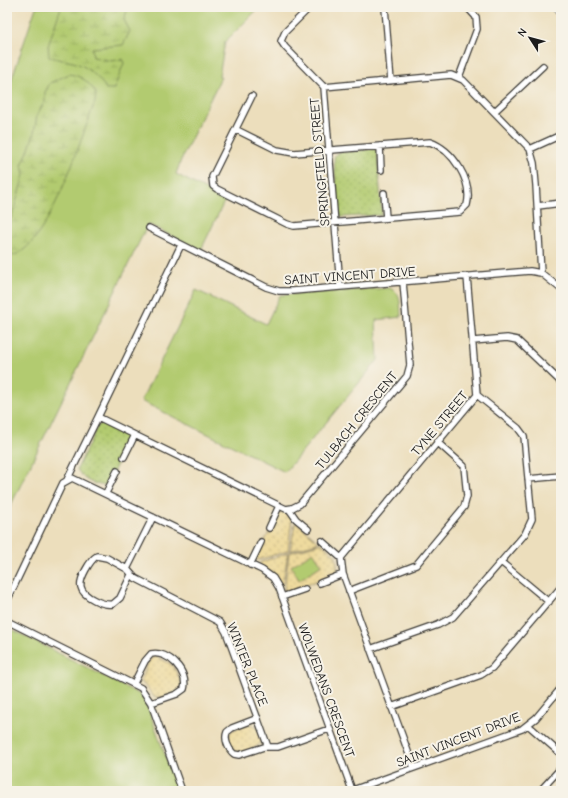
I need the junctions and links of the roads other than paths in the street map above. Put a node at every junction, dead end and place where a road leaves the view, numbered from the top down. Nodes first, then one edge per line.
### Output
1 (310, 7) edge
2 (467, 7) edge
3 (558, 7) edge
4 (385, 8) dead end
5 (561, 10) edge
6 (543, 66) dead end
7 (459, 77) junction
8 (391, 81) junction
9 (324, 87) junction
10 (252, 96) dead end
11 (495, 111) junction
12 (237, 130) junction
13 (561, 135) edge
14 (380, 146) junction
15 (530, 149) junction
16 (330, 150) junction
17 (381, 170) dead end
18 (384, 193) dead end
19 (561, 203) edge
20 (538, 206) junction
21 (386, 218) junction
22 (335, 223) junction
23 (149, 228) dead end
24 (181, 245) junction
25 (542, 273) junction
26 (468, 276) junction
27 (402, 282) junction
28 (340, 286) junction
29 (561, 289) edge
30 (473, 341) junction
31 (561, 382) edge
32 (477, 395) junction
33 (98, 417) junction
34 (135, 435) junction
35 (437, 442) junction
36 (124, 457) dead end
37 (117, 471) dead end
38 (561, 476) edge
39 (528, 479) junction
40 (67, 480) junction
41 (106, 493) junction
42 (279, 506) junction
43 (289, 509) junction
44 (153, 517) junction
45 (269, 528) dead end
46 (308, 529) dead end
47 (322, 541) dead end
48 (261, 542) dead end
49 (341, 558) junction
50 (501, 562) junction
51 (250, 564) junction
52 (127, 569) junction
53 (343, 574) junction
54 (131, 575) junction
55 (320, 583) dead end
56 (561, 587) edge
57 (305, 589) dead end
58 (349, 591) junction
59 (282, 597) junction
60 (7, 601) edge
61 (549, 602) junction
62 (7, 621) edge
63 (370, 649) junction
64 (134, 683) junction
65 (561, 688) edge
66 (151, 703) junction
67 (391, 707) junction
68 (258, 718) junction
69 (528, 725) junction
70 (329, 729) junction
71 (268, 747) junction
72 (561, 754) edge
73 (414, 768) junction
74 (561, 768) edge
75 (182, 791) edge
76 (351, 791) edge
77 (540, 791) edge

1 - 9 street
2 - 7 street
3 - 5 highway
4 - 8 street
6 - 11 street
7 - 8 street, SPRINGFIELD STREET
7 - 11 street
8 - 9 street, SPRINGFIELD STREET
9 - 16 street, SPRINGFIELD STREET
10 - 12 street
11 - 15 street
12 - 16 street
12 - 22 street
13 - 15 street
14 - 16 street
14 - 17 street
14 - 21 street
15 - 20 street
16 - 22 street, SPRINGFIELD STREET
18 - 21 street
19 - 20 street
20 - 25 street
21 - 22 street
22 - 28 street, SPRINGFIELD STREET
23 - 24 street, SAINT VINCENT DRIVE
24 - 28 street, SAINT VINCENT DRIVE
24 - 33 street
25 - 26 street, SAINT VINCENT DRIVE
25 - 29 street
26 - 27 street, SAINT VINCENT DRIVE
26 - 30 street, TYNE STREET
27 - 28 street, SAINT VINCENT DRIVE
27 - 43 street, TULBACH CRESCENT
30 - 31 street
30 - 32 street, TYNE STREET
32 - 35 street, TYNE STREET
32 - 39 street
33 - 34 street
33 - 40 street
34 - 36 street
34 - 42 street
35 - 49 street, TYNE STREET
35 - 58 street
37 - 41 street
38 - 39 street
39 - 50 street
40 - 41 street, WOLWEDANS CRESCENT
40 - 60 street
41 - 44 street, WOLWEDANS CRESCENT
42 - 43 street
42 - 45 street
43 - 46 street
44 - 51 street, WOLWEDANS CRESCENT
44 - 52 street
47 - 49 street
48 - 51 street
49 - 53 street
50 - 61 street
50 - 63 street
51 - 59 street, WOLWEDANS CRESCENT
52 - 54 street, WINTER PLACE
52 - 54 street, WINTER PLACE
53 - 55 street
53 - 58 street
54 - 68 street, WINTER PLACE
56 - 61 street
57 - 59 street
58 - 63 street
59 - 70 street, WOLWEDANS CRESCENT
61 - 67 street
62 - 64 street
63 - 67 street
64 - 66 street
64 - 66 street
65 - 69 street, SAINT VINCENT DRIVE
66 - 75 street
67 - 73 street
68 - 71 street, WINTER PLACE
68 - 71 street, WINTER PLACE
69 - 72 street
69 - 73 street, SAINT VINCENT DRIVE
70 - 71 street, WINTER PLACE
70 - 76 street, WOLWEDANS CRESCENT
73 - 76 street, SAINT VINCENT DRIVE
74 - 77 street

